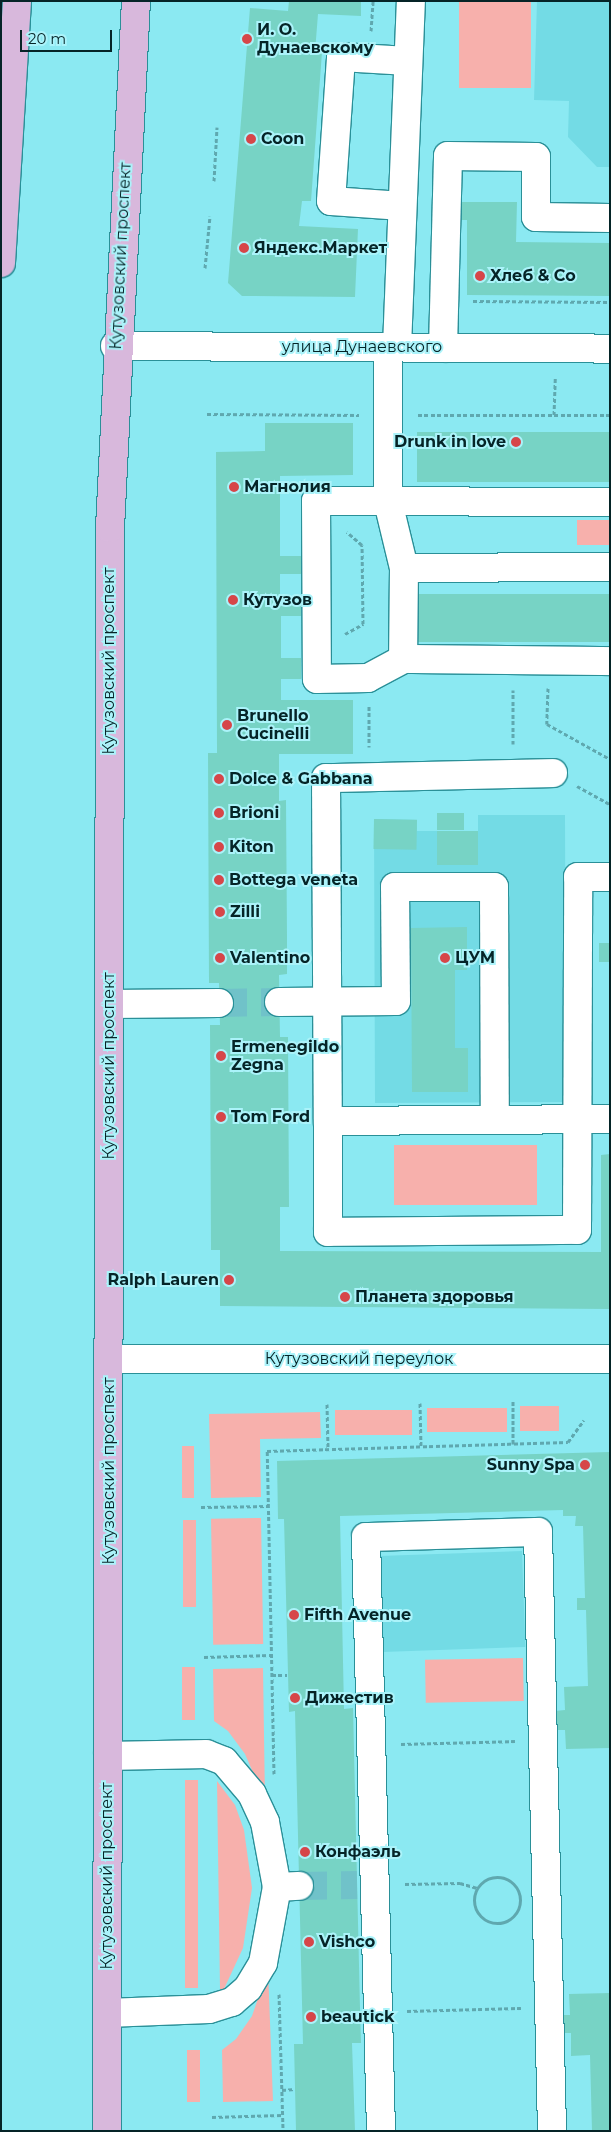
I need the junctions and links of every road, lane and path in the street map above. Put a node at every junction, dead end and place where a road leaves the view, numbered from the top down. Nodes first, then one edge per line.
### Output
1 (17, 1) edge
2 (136, 1) edge
3 (411, 1) edge
4 (408, 61) junction
5 (217, 127) dead end
6 (214, 181) dead end
7 (3, 188) edge
8 (402, 206) junction
9 (210, 216) dead end
10 (610, 218) edge
11 (1, 263) edge
12 (205, 268) dead end
13 (115, 346) junction
14 (392, 347) junction
15 (443, 348) junction
16 (555, 349) junction
17 (610, 349) edge
18 (554, 415) dead end
19 (388, 502) junction
20 (610, 502) edge
21 (316, 532) junction
22 (610, 567) edge
23 (404, 568) junction
24 (317, 634) junction
25 (403, 659) junction
26 (514, 660) junction
27 (548, 661) junction
28 (610, 661) edge
29 (368, 678) junction
30 (610, 758) edge
31 (553, 773) joint
32 (512, 774) junction
33 (369, 777) junction
34 (610, 804) edge
35 (610, 877) edge
36 (279, 1002) tunnel mouth
37 (327, 1002) junction
38 (220, 1003) tunnel mouth
39 (109, 1004) junction
40 (610, 1118) edge
41 (495, 1119) junction
42 (576, 1119) junction
43 (328, 1121) junction
44 (109, 1359) junction
45 (610, 1359) edge
46 (513, 1401) dead end
47 (420, 1403) dead end
48 (327, 1404) dead end
49 (584, 1420) dead end
50 (514, 1444) junction
51 (421, 1446) junction
52 (328, 1449) junction
53 (267, 1506) junction
54 (201, 1507) dead end
55 (271, 1655) junction
56 (204, 1657) dead end
57 (272, 1675) junction
58 (287, 1675) dead end
59 (543, 1740) junction
60 (371, 1744) junction
61 (108, 1756) junction
62 (274, 1780) dead end
63 (366, 1884) junction
64 (477, 1888) junction
65 (279, 1983) dead end
66 (549, 2007) junction
67 (378, 2012) junction
68 (107, 2013) junction
69 (296, 2089) dead end
70 (282, 2090) junction
71 (283, 2115) junction
72 (212, 2117) dead end
73 (107, 2131) edge
74 (283, 2131) edge
75 (381, 2131) edge
76 (552, 2131) edge

1 - 7 main road
2 - 13 main road, Кутузовский проспект
3 - 4 street
4 - 8 street
4 - 8 street
5 - 6 path
7 - 11 main road
8 - 14 street
9 - 12 path
10 - 15 street
13 - 14 street, улица Дунаевского
13 - 39 main road, Кутузовский проспект
14 - 15 street, улица Дунаевского
14 - 19 street
15 - 16 street, улица Дунаевского
16 - 17 street, улица Дунаевского
16 - 18 path
19 - 20 street
19 - 21 street
19 - 23 street
21 - 24 street
21 - 24 path
22 - 23 street
23 - 25 street
24 - 29 street
25 - 26 street
25 - 29 street
26 - 27 street
26 - 32 path
27 - 28 street
27 - 30 path
29 - 33 path
31 - 32 street
31 - 34 path
32 - 33 street
33 - 37 street
35 - 42 street
36 - 37 street
37 - 41 street
37 - 43 street
38 - 39 street
39 - 44 main road, Кутузовский проспект
40 - 42 street
41 - 42 street
41 - 43 street
42 - 43 street
44 - 45 street, Кутузовский переулок
44 - 61 main road, Кутузовский проспект
46 - 50 path
47 - 51 path
48 - 52 path
49 - 50 path
50 - 51 path
51 - 52 path
52 - 53 path
53 - 54 path
53 - 55 path
55 - 56 path
55 - 57 path
57 - 58 path
57 - 62 path
59 - 60 path
59 - 60 street
59 - 66 street
60 - 63 street
61 - 68 main road, Кутузовский проспект
61 - 68 street
63 - 64 path
63 - 67 street
64 - 64 path
65 - 70 path
66 - 67 path
66 - 76 street
67 - 75 street
68 - 73 main road, Кутузовский проспект
69 - 70 path
70 - 71 path
71 - 72 path
71 - 74 path

